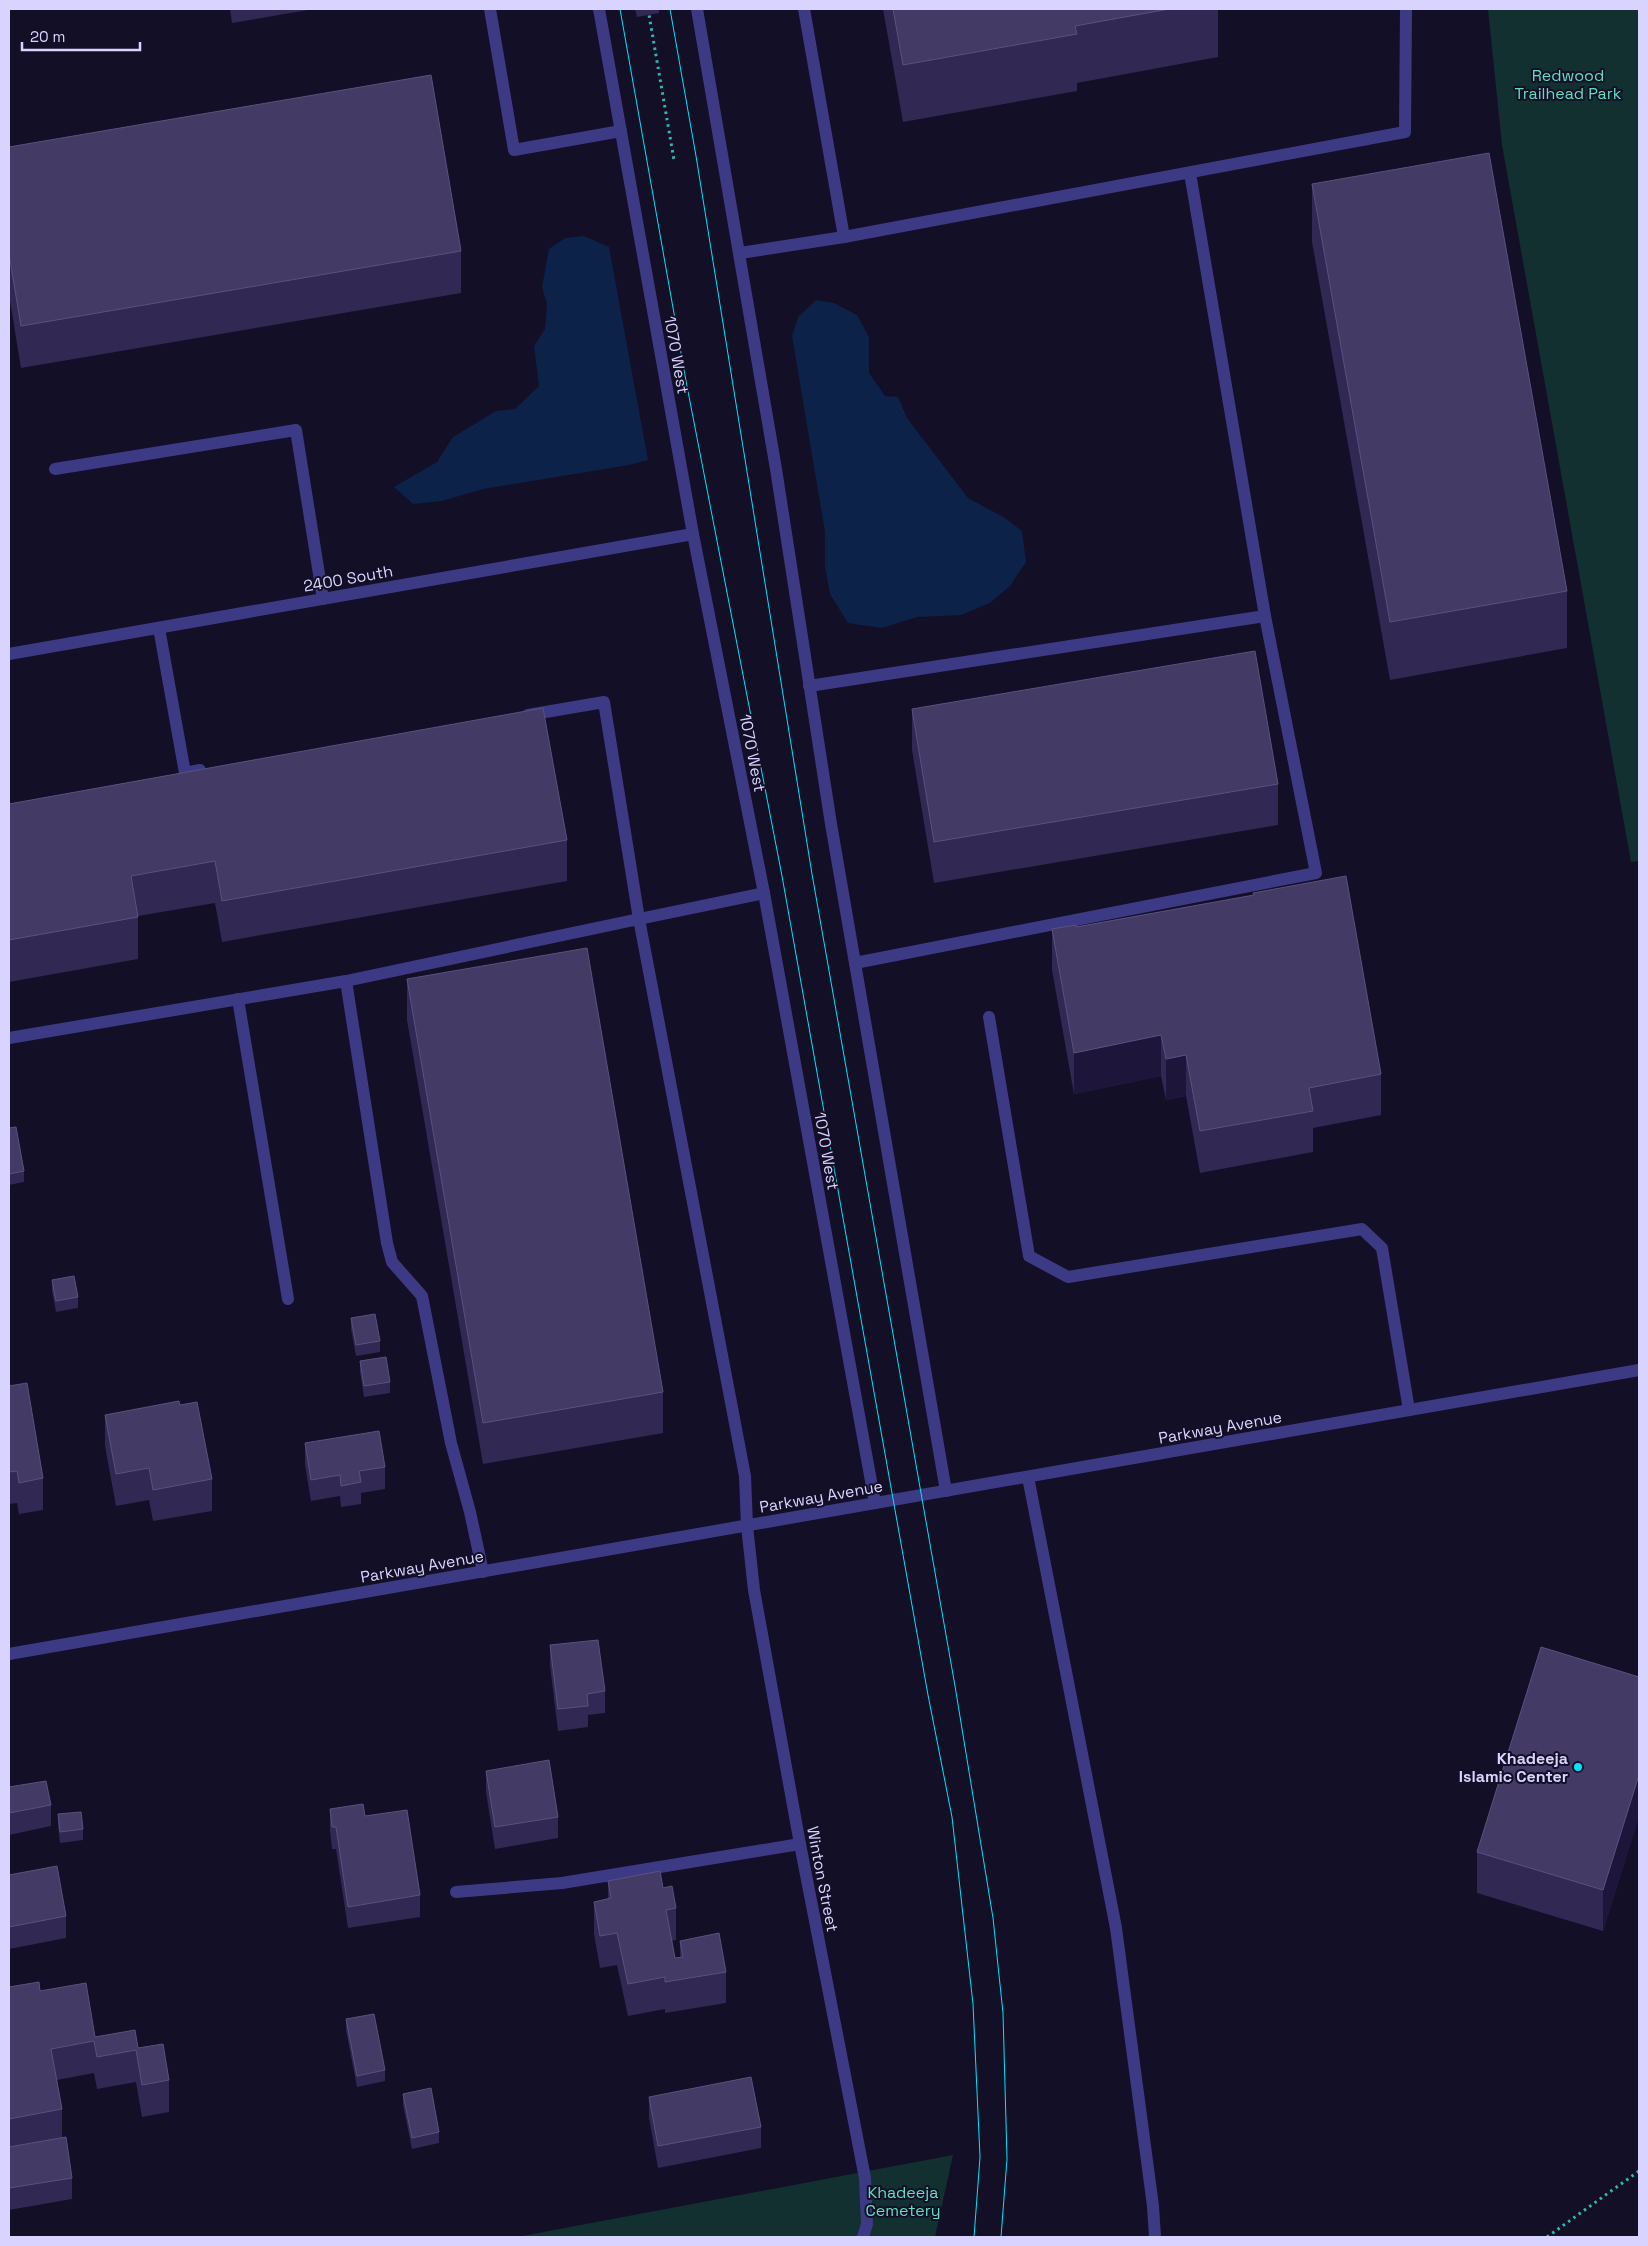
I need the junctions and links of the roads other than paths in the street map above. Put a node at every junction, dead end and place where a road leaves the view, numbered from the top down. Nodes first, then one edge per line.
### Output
1 (490, 9) edge
2 (599, 9) edge
3 (697, 9) edge
4 (804, 9) edge
5 (1406, 9) edge
6 (621, 131) junction
7 (1190, 173) junction
8 (844, 237) junction
9 (740, 253) junction
10 (55, 469) dead end
11 (693, 534) junction
12 (323, 599) junction
13 (1265, 616) junction
14 (159, 628) junction
15 (9, 654) edge
16 (809, 686) junction
17 (516, 717) edge
18 (214, 768) edge
19 (764, 893) junction
20 (639, 919) junction
21 (855, 963) junction
22 (346, 981) junction
23 (238, 999) junction
24 (989, 1017) dead end
25 (9, 1038) edge
26 (288, 1299) dead end
27 (1639, 1370) edge
28 (1409, 1410) junction
29 (1028, 1477) junction
30 (946, 1491) junction
31 (875, 1503) junction
32 (747, 1526) junction
33 (483, 1572) junction
34 (9, 1654) edge
35 (800, 1844) junction
36 (456, 1892) dead end
37 (863, 2237) edge
38 (1155, 2237) edge

1 - 6 street
2 - 6 street, 1070 West
3 - 9 street
4 - 8 street
5 - 7 street
6 - 11 street, 1070 West
7 - 8 street
7 - 13 street
8 - 9 street
9 - 16 street
10 - 12 street
11 - 12 street, 2400 South
11 - 19 street, 1070 West
12 - 14 street, 2400 South
13 - 16 street
13 - 21 street
14 - 15 street, 2400 South
14 - 18 street
16 - 21 street
17 - 20 street, Winton Street
19 - 20 street
19 - 31 street, 1070 West
20 - 22 street
20 - 32 street, Winton Street
21 - 30 street
22 - 23 street
22 - 33 street
23 - 25 street
23 - 26 street
24 - 28 street
27 - 28 street, Parkway Avenue
28 - 29 street, Parkway Avenue
29 - 30 street, Parkway Avenue
29 - 38 street
30 - 31 street, Parkway Avenue
31 - 32 street, Parkway Avenue
32 - 33 street, Parkway Avenue
32 - 35 street, Winton Street
33 - 34 street, Parkway Avenue
35 - 36 street
35 - 37 street, Winton Street

